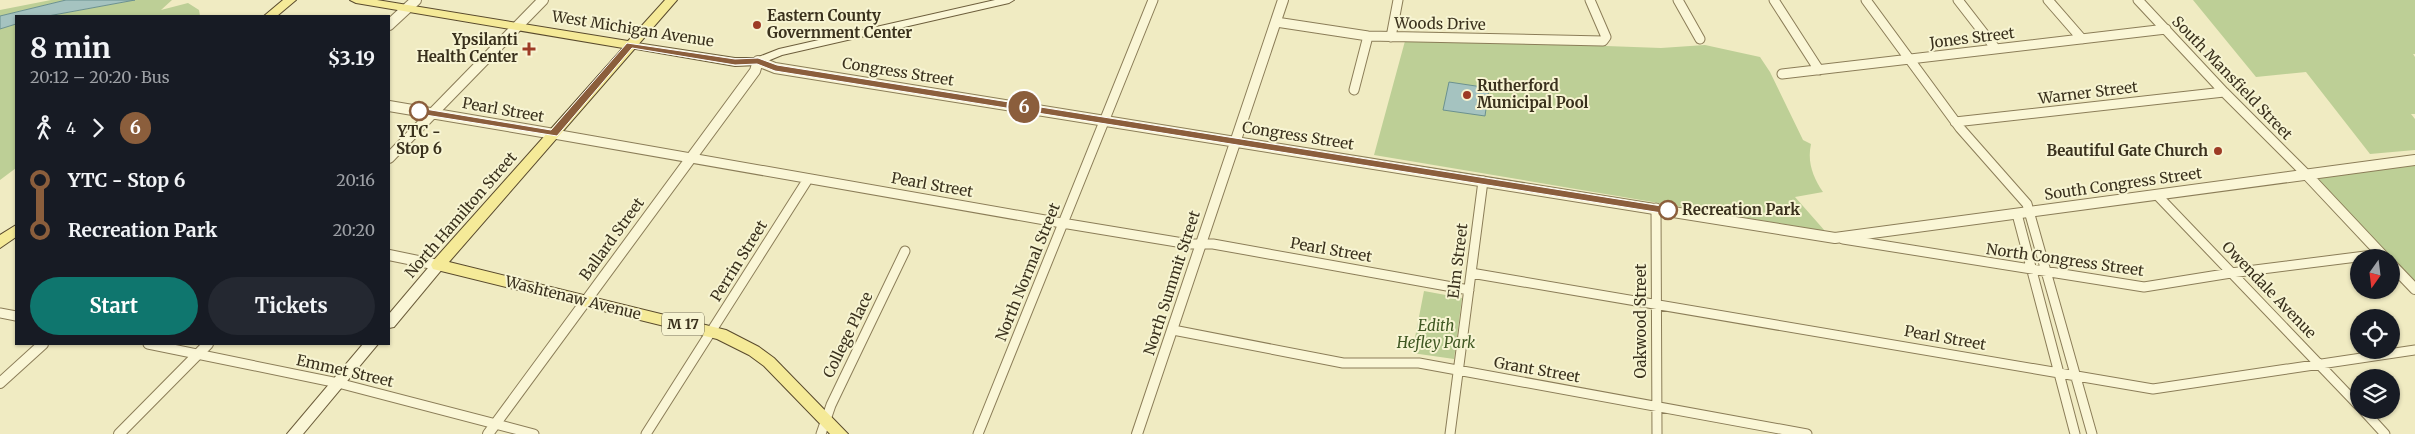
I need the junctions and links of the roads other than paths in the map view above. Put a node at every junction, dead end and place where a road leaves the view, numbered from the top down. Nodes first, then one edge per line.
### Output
1 (290, 0) edge
2 (356, 0) edge
3 (543, 0) edge
4 (670, 0) edge
5 (1010, 0) edge
6 (1153, 0) edge
7 (1284, 0) edge
8 (1398, 0) edge
9 (1590, 0) edge
10 (1678, 0) edge
11 (1774, 0) edge
12 (1866, 0) edge
13 (1958, 0) edge
14 (2048, 0) edge
15 (2138, 0) edge
16 (410, 3) edge
17 (271, 15) edge
18 (1276, 22) junction
19 (520, 23) junction
20 (390, 24) edge
21 (2166, 29) junction
22 (1368, 36) junction
23 (1392, 37) junction
24 (1700, 39) dead end
25 (2082, 39) junction
26 (634, 42) junction
27 (1996, 49) junction
28 (1908, 60) junction
29 (758, 61) junction
30 (1819, 70) junction
31 (1782, 74) dead end
32 (1354, 90) dead end
33 (2224, 92) junction
34 (390, 106) edge
35 (432, 113) junction
36 (1105, 120) junction
37 (1955, 122) junction
38 (554, 134) junction
39 (1236, 142) junction
40 (390, 157) edge
41 (691, 158) junction
42 (2415, 160) edge
43 (2307, 175) junction
44 (808, 179) junction
45 (1483, 181) junction
46 (2157, 195) junction
47 (1656, 208) junction
48 (2030, 212) junction
49 (2017, 214) junction
50 (1062, 223) junction
51 (15, 231) edge
52 (1835, 238) junction
53 (0, 243) edge
54 (1200, 244) junction
55 (2376, 249) edge
56 (905, 251) dead end
57 (390, 255) edge
58 (2350, 259) edge
59 (438, 266) junction
60 (2033, 271) junction
61 (2231, 272) junction
62 (1471, 273) junction
63 (2048, 273) junction
64 (2400, 273) edge
65 (2415, 289) edge
66 (1469, 290) junction
67 (586, 301) junction
68 (1656, 304) junction
69 (0, 313) edge
70 (15, 316) edge
71 (390, 322) edge
72 (1173, 330) junction
73 (712, 331) junction
74 (42, 345) edge
75 (153, 345) edge
76 (207, 345) edge
77 (370, 345) edge
78 (2415, 350) edge
79 (197, 354) junction
80 (2319, 364) junction
81 (1458, 370) junction
82 (2060, 374) junction
83 (2077, 376) junction
84 (0, 383) edge
85 (338, 383) junction
86 (2350, 397) edge
87 (1657, 407) junction
88 (2372, 419) edge
89 (496, 424) junction
90 (824, 427) edge
91 (119, 434) edge
92 (294, 434) edge
93 (488, 434) edge
94 (534, 434) edge
95 (646, 434) edge
96 (840, 434) edge
97 (978, 434) edge
98 (1137, 434) edge
99 (1450, 434) edge
100 (1657, 434) edge
101 (1807, 434) edge
102 (2075, 434) edge
103 (2092, 434) edge
104 (2386, 434) edge

1 - 17 main road
2 - 16 main road, West Michigan Avenue
3 - 19 street
4 - 26 main road, North Hamilton Street
5 - 29 main road, West Michigan Avenue
6 - 36 street, North Normal Street
7 - 18 street, North Summit Street
8 - 23 street
9 - 23 street, Woods Drive
10 - 24 street
11 - 30 street
12 - 28 street
13 - 27 street
14 - 25 street
15 - 21 street, South Mansfield Street
16 - 19 main road, West Michigan Avenue
16 - 20 street
18 - 22 street, Woods Drive
18 - 39 street, North Summit Street
19 - 26 main road, West Michigan Avenue
19 - 35 street
21 - 25 street, Jones Street
21 - 33 street, South Mansfield Street
22 - 23 street, Woods Drive
22 - 32 street
25 - 27 street, Jones Street
26 - 29 main road, West Michigan Avenue
26 - 38 main road, North Hamilton Street
27 - 28 street, Jones Street
28 - 30 street, Jones Street
28 - 37 street
29 - 36 street, Congress Street
29 - 41 street, Ballard Street
30 - 31 street, Jones Street
33 - 37 street, Warner Street
33 - 43 street, South Mansfield Street
34 - 35 street, Pearl Street
35 - 38 street, Pearl Street
35 - 40 street
36 - 39 street, Congress Street
36 - 50 street, North Normal Street
37 - 48 street
38 - 41 street, Pearl Street
38 - 59 main road, North Hamilton Street
39 - 45 street, Congress Street
39 - 54 street, North Summit Street
41 - 44 street, Pearl Street
41 - 67 street, Ballard Street
42 - 43 street, South Congress Street
43 - 46 street, South Congress Street
43 - 55 street
44 - 50 street, Pearl Street
44 - 73 street, Perrin Street
45 - 47 street, Congress Street
45 - 62 street, Elm Street
46 - 48 street, South Congress Street
46 - 61 street, Owendale Avenue
47 - 52 street, Congress Street
47 - 68 street, Oakwood Street
48 - 49 street, South Congress Street
48 - 63 street
49 - 52 street, South Congress Street
49 - 60 street
50 - 54 street, Pearl Street
50 - 97 street, North Normal Street
51 - 53 main road
52 - 60 street, North Congress Street
54 - 66 street, Pearl Street
54 - 72 street, North Summit Street
56 - 90 street, College Place
57 - 59 street, Washtenaw Avenue
58 - 61 street, North Congress Street
59 - 67 main road, Washtenaw Avenue / M 17
59 - 71 main road, North Hamilton Street
60 - 63 street, North Congress Street
60 - 82 street
61 - 63 street, North Congress Street
61 - 80 street, Owendale Avenue
62 - 66 street, Elm Street
62 - 68 street, Pearl Street
63 - 83 street
64 - 65 street
66 - 81 street, Elm Street
67 - 73 main road, Washtenaw Avenue / M 17
67 - 89 street, Ballard Street
68 - 82 street, Pearl Street
68 - 87 street, Oakwood Street
69 - 70 street
72 - 81 street, Grant Street
72 - 98 street, North Summit Street
73 - 90 main road, Washtenaw Avenue / M 17
73 - 95 street, Perrin Street
74 - 84 street
75 - 79 street, Emmet Street
76 - 79 street
77 - 85 main road
78 - 80 street, Pearl Street
79 - 85 street, Emmet Street
79 - 91 street
80 - 83 street, Pearl Street
80 - 86 street, Owendale Avenue
81 - 87 street, Grant Street
81 - 99 street, Elm Street
82 - 83 street, Pearl Street
82 - 102 street
83 - 103 street
85 - 89 street, Emmet Street
85 - 92 main road
87 - 100 street, Oakwood Street
87 - 101 street, Grant Street
88 - 104 street
89 - 93 street, Ballard Street
89 - 94 street, Emmet Street
90 - 96 main road, Washtenaw Avenue / M 17

